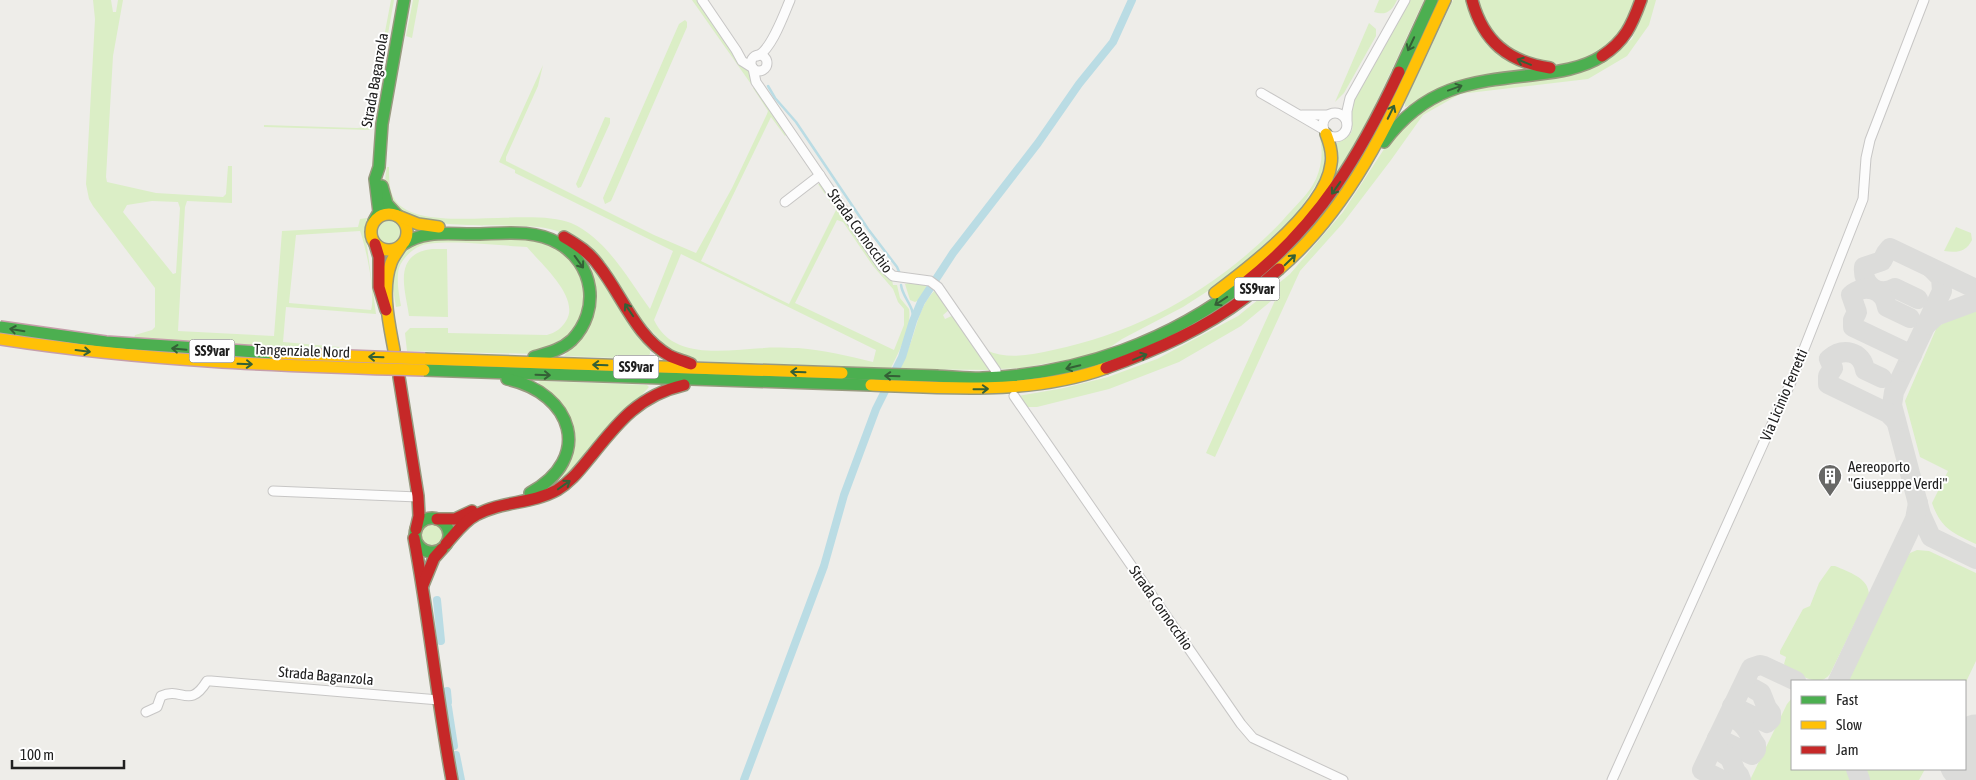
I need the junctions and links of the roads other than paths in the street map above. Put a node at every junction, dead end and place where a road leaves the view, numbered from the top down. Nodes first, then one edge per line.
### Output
1 (404, 0) edge
2 (702, 0) edge
3 (790, 0) edge
4 (1405, 0) edge
5 (1432, 0) edge
6 (1445, 0) edge
7 (1472, 0) edge
8 (1641, 0) edge
9 (1924, 0) edge
10 (776, 33) junction
11 (736, 50) junction
12 (756, 56) junction
13 (765, 66) junction
14 (753, 68) junction
15 (1571, 69) junction
16 (760, 86) junction
17 (1261, 93) dead end
18 (1351, 96) junction
19 (1296, 114) junction
20 (1330, 114) junction
21 (1347, 124) junction
22 (1325, 132) junction
23 (379, 165) junction
24 (820, 175) junction
25 (785, 202) dead end
26 (398, 216) junction
27 (374, 222) junction
28 (1315, 234) junction
29 (375, 244) junction
30 (402, 245) junction
31 (388, 314) junction
32 (0, 327) edge
33 (0, 339) edge
34 (394, 350) dead end
35 (1111, 356) junction
36 (448, 360) junction
37 (428, 367) junction
38 (742, 370) junction
39 (996, 371) dead end
40 (399, 377) dead end
41 (789, 384) junction
42 (1014, 396) dead end
43 (272, 491) dead end
44 (418, 497) junction
45 (437, 519) junction
46 (415, 533) junction
47 (445, 547) junction
48 (423, 585) junction
49 (439, 700) junction
50 (146, 712) dead end
51 (452, 780) edge
52 (1343, 780) edge
53 (1612, 780) edge

1 - 23 main road, Strada Baganzola
2 - 11 street, Strada Cornocchio
3 - 10 street
4 - 18 street
5 -> 35 main road, SS9var
28 -> 6 main road, SS9var
15 -> 7 main road
8 - 15 main road
9 - 53 street, Via Licinio Ferretti
10 - 12 street
10 - 13 street
11 - 12 street
11 - 14 street, Strada Cornocchio
12 - 13 street
12 - 14 street, Strada Cornocchio
13 - 14 street
13 - 16 street
14 - 16 street, Strada Cornocchio
28 -> 15 main road
16 - 24 street, Strada Cornocchio
17 - 19 street
18 - 20 street
18 - 21 street
19 - 20 street
19 - 22 street
20 - 21 street
20 - 22 street
21 - 22 street
22 - 35 main road
23 - 26 main road, Strada Baganzola
23 - 27 main road, Strada Baganzola
24 - 25 street
24 - 39 street, Strada Cornocchio
26 - 27 main road
26 - 30 main road, Strada Baganzola
38 -> 26 main road
27 - 29 main road, Strada Baganzola
41 -> 28 main road, SS9var
29 - 30 main road
29 - 31 main road, Strada Baganzola
30 - 31 main road, Strada Baganzola
30 -> 36 main road
31 - 34 main road, Strada Baganzola
37 -> 32 main road, SS9var, bridge
33 -> 37 main road, Tangenziale Nord / SS9var, bridge
35 -> 38 main road, SS9var
36 - 37 main road, SS9var
38 -> 36 main road, SS9var
37 -> 41 main road, SS9var
37 - 45 main road
40 - 44 main road
47 -> 41 main road
42 - 52 street, Strada Cornocchio
43 - 44 street
44 - 45 main road
44 - 46 main road
45 - 46 main road
45 - 47 main road
46 - 47 main road
46 - 48 main road
47 - 48 main road
48 - 49 main road
49 - 50 street, Strada Baganzola
49 - 51 main road

